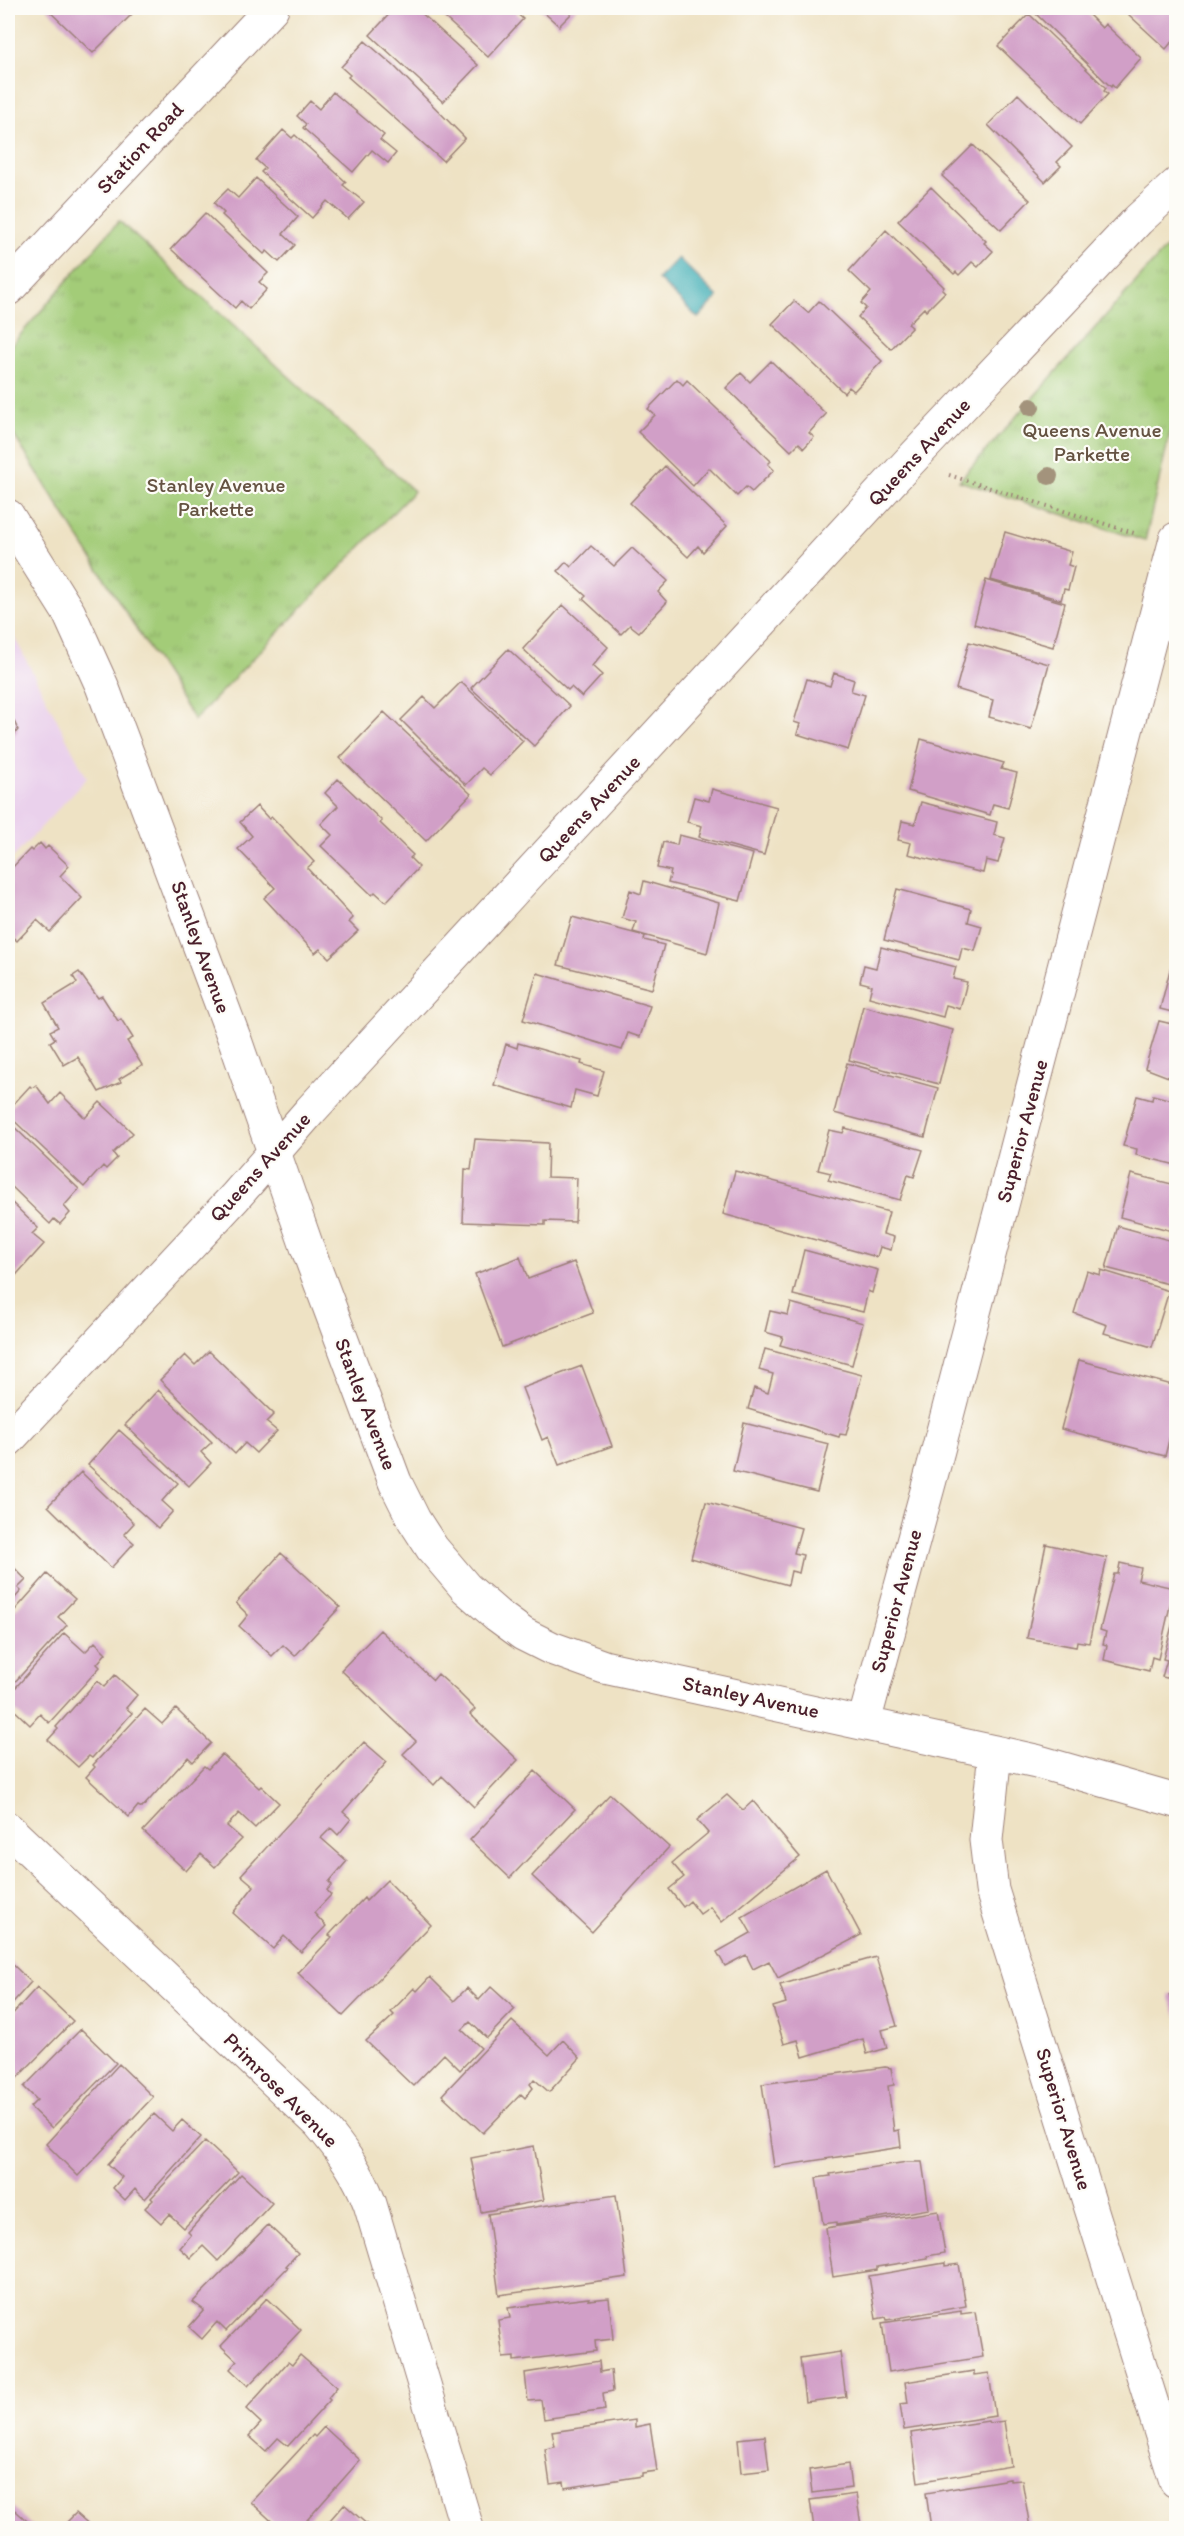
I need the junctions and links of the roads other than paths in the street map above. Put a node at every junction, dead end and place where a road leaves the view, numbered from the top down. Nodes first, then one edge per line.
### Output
1 (272, 8) edge
2 (1176, 185) edge
3 (8, 289) edge
4 (8, 516) edge
5 (1176, 543) edge
6 (273, 1154) junction
7 (8, 1440) edge
8 (864, 1722) junction
9 (995, 1752) junction
10 (1176, 1801) edge
11 (8, 1829) edge
12 (1176, 2481) edge
13 (466, 2529) edge

1 - 3 street, Station Road
2 - 6 street, Queens Avenue
4 - 6 street, Stanley Avenue
5 - 8 street, Superior Avenue
6 - 7 street, Queens Avenue
6 - 8 street, Stanley Avenue
8 - 9 street, Stanley Avenue
9 - 10 street, Stanley Avenue
9 - 12 street, Superior Avenue
11 - 13 street, Primrose Avenue

